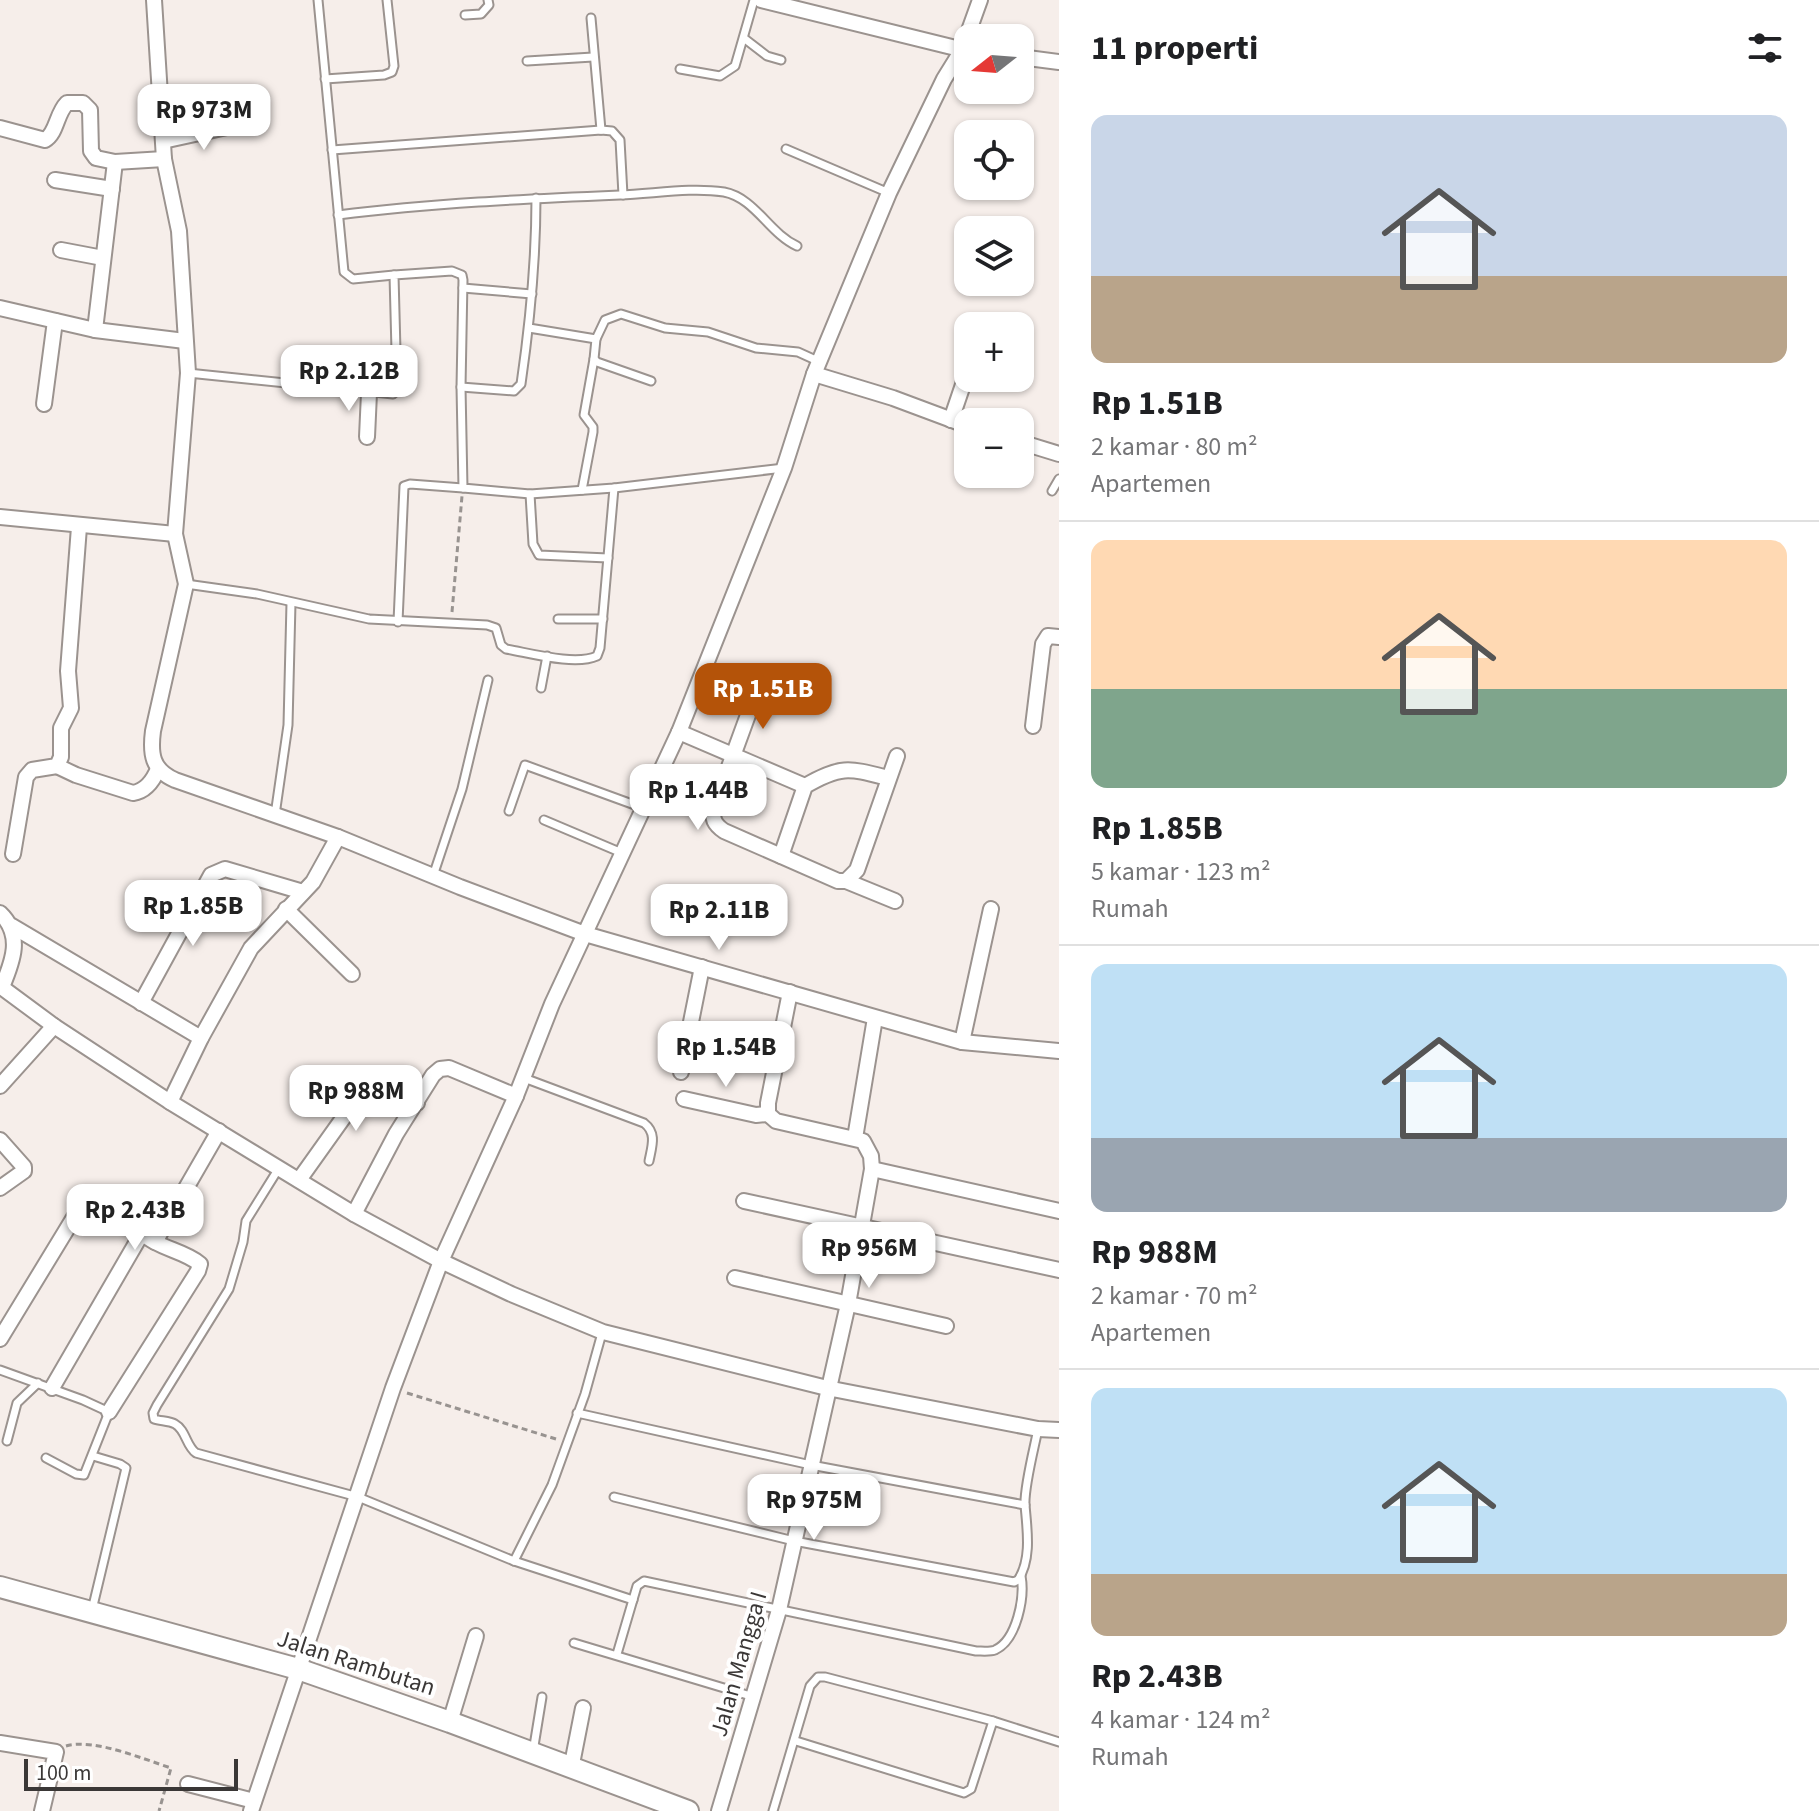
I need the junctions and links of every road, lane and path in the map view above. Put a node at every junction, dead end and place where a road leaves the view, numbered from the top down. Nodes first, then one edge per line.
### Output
1 (154, 0) edge
2 (318, 0) edge
3 (387, 0) edge
4 (488, 0) edge
5 (754, 0) edge
6 (761, 0) edge
7 (980, 0) edge
8 (800, 5) edge
9 (465, 15) dead end
10 (591, 18) dead end
11 (973, 24) edge
12 (745, 39) junction
13 (954, 48) edge
14 (593, 57) junction
15 (1034, 58) edge
16 (781, 60) dead end
17 (1058, 60) edge
18 (527, 61) dead end
19 (954, 66) edge
20 (680, 69) dead end
21 (325, 79) junction
22 (236, 125) dead end
23 (0, 128) edge
24 (601, 130) junction
25 (163, 141) junction
26 (786, 149) dead end
27 (332, 150) junction
28 (164, 159) junction
29 (115, 162) junction
30 (55, 180) dead end
31 (112, 189) junction
32 (889, 193) junction
33 (623, 195) junction
34 (536, 198) junction
35 (338, 215) junction
36 (797, 246) dead end
37 (61, 250) dead end
38 (103, 258) junction
39 (394, 275) junction
40 (463, 288) junction
41 (532, 294) junction
42 (0, 308) edge
43 (55, 321) junction
44 (529, 328) junction
45 (95, 330) junction
46 (596, 339) junction
47 (185, 341) junction
48 (594, 359) junction
49 (817, 368) junction
50 (188, 373) junction
51 (651, 381) dead end
52 (461, 387) junction
53 (961, 392) edge
54 (369, 393) junction
55 (44, 404) dead end
56 (951, 420) junction
57 (954, 421) edge
58 (367, 437) dead end
59 (1034, 446) edge
60 (1059, 454) edge
61 (784, 468) junction
62 (1059, 479) edge
63 (463, 488) junction
64 (614, 488) junction
65 (582, 490) junction
66 (1052, 491) dead end
67 (530, 494) junction
68 (0, 517) edge
69 (79, 527) junction
70 (175, 534) junction
71 (608, 558) junction
72 (186, 584) junction
73 (291, 603) junction
74 (558, 619) dead end
75 (603, 619) junction
76 (398, 622) junction
77 (451, 624) junction
78 (1059, 637) edge
79 (547, 656) junction
80 (488, 680) dead end
81 (541, 688) dead end
82 (756, 693) dead end
83 (1033, 726) dead end
84 (679, 732) junction
85 (735, 756) junction
86 (897, 756) dead end
87 (57, 766) junction
88 (158, 769) junction
89 (888, 778) junction
90 (805, 786) junction
91 (643, 808) junction
92 (509, 811) dead end
93 (275, 815) junction
94 (544, 820) dead end
95 (338, 837) junction
96 (622, 853) junction
97 (13, 854) dead end
98 (781, 856) junction
99 (433, 876) junction
100 (846, 881) junction
101 (303, 892) junction
102 (895, 901) dead end
103 (286, 909) junction
104 (991, 909) dead end
105 (0, 913) edge
106 (12, 926) junction
107 (585, 934) junction
108 (702, 967) junction
109 (352, 974) dead end
110 (1, 986) edge
111 (790, 992) junction
112 (141, 1003) junction
113 (875, 1018) junction
114 (54, 1026) junction
115 (201, 1038) junction
116 (962, 1042) junction
117 (1059, 1051) edge
118 (681, 1072) dead end
119 (4, 1076) edge
120 (524, 1078) junction
121 (516, 1096) junction
122 (684, 1099) dead end
123 (170, 1102) junction
124 (417, 1103) junction
125 (768, 1114) junction
126 (219, 1131) junction
127 (855, 1138) junction
128 (0, 1140) edge
129 (649, 1161) dead end
130 (279, 1168) junction
131 (872, 1169) junction
132 (299, 1180) junction
133 (0, 1188) edge
134 (744, 1201) dead end
135 (1059, 1211) edge
136 (354, 1214) junction
137 (862, 1226) junction
138 (142, 1233) junction
139 (155, 1242) junction
140 (441, 1261) junction
141 (1059, 1270) edge
142 (735, 1278) dead end
143 (848, 1304) junction
144 (946, 1326) dead end
145 (603, 1332) junction
146 (0, 1339) edge
147 (0, 1370) edge
148 (45, 1385) junction
149 (393, 1388) junction
150 (827, 1388) junction
151 (109, 1412) junction
152 (577, 1413) junction
153 (1038, 1429) junction
154 (1059, 1430) edge
155 (7, 1441) dead end
156 (567, 1443) junction
157 (93, 1456) junction
158 (46, 1458) dead end
159 (811, 1465) junction
160 (358, 1497) junction
161 (614, 1497) dead end
162 (1025, 1505) junction
163 (794, 1541) junction
164 (514, 1561) junction
165 (1021, 1576) junction
166 (0, 1587) edge
167 (633, 1600) junction
168 (779, 1610) junction
169 (92, 1612) junction
170 (476, 1636) dead end
171 (574, 1643) dead end
172 (617, 1654) junction
173 (298, 1669) junction
174 (542, 1697) dead end
175 (754, 1697) junction
176 (583, 1708) dead end
177 (993, 1721) junction
178 (450, 1722) junction
179 (796, 1741) junction
180 (1059, 1742) edge
181 (0, 1743) edge
182 (56, 1752) junction
183 (533, 1754) junction
184 (571, 1769) junction
185 (188, 1784) dead end
186 (253, 1806) edge
187 (42, 1811) edge
188 (159, 1811) edge
189 (688, 1811) edge
190 (719, 1811) edge
191 (773, 1811) edge

1 - 25 street
2 - 21 lane
3 - 21 lane
4 - 9 lane
5 - 12 lane
6 - 8 street
7 - 11 street
8 - 13 street
10 - 14 lane
12 - 16 lane
12 - 20 lane
14 - 18 lane
14 - 24 lane
15 - 17 street
19 - 32 street
21 - 27 lane
22 - 25 street
23 - 29 street
24 - 27 lane
24 - 33 lane
25 - 28 street
26 - 32 lane
27 - 35 lane
28 - 29 street
28 - 47 street
29 - 31 street
30 - 31 street
31 - 38 street
32 - 49 street
33 - 34 lane
33 - 36 lane
34 - 35 lane
34 - 41 lane
35 - 39 lane
37 - 38 street
38 - 45 street
39 - 40 lane
39 - 54 lane
40 - 41 lane
40 - 52 lane
41 - 44 lane
42 - 43 street
43 - 45 street
43 - 55 street
44 - 46 lane
44 - 52 lane
45 - 47 street
46 - 48 lane
46 - 49 lane
47 - 50 street
48 - 51 lane
48 - 65 lane
49 - 56 street
49 - 61 street
50 - 54 lane
50 - 70 street
52 - 63 lane
53 - 56 street
54 - 58 street
56 - 57 street
59 - 60 street
61 - 64 lane
61 - 84 street
62 - 66 lane
63 - 67 lane
63 - 76 lane
63 - 77 path
64 - 65 lane
64 - 71 lane
65 - 67 lane
67 - 71 lane
68 - 69 street
69 - 70 street
69 - 87 street
70 - 72 street
71 - 75 lane
72 - 73 lane
72 - 88 street
73 - 76 lane
73 - 93 lane
74 - 75 lane
75 - 79 lane
76 - 77 lane
77 - 79 lane
78 - 83 street
79 - 81 lane
80 - 99 lane
82 - 85 street
84 - 85 street
84 - 91 street
85 - 90 street
85 - 98 street
86 - 89 street
87 - 88 street
87 - 97 street
88 - 93 street
89 - 90 street
89 - 100 street
90 - 98 street
91 - 92 lane
91 - 96 street
93 - 95 street
94 - 96 lane
95 - 99 street
95 - 101 street
96 - 107 street
98 - 100 street
99 - 107 street
100 - 102 street
101 - 103 street
101 - 112 street
103 - 109 street
103 - 115 street
104 - 116 street
105 - 106 street
106 - 110 street
106 - 112 street
107 - 108 street
107 - 120 street
108 - 111 street
108 - 118 street
110 - 114 street
111 - 113 street
111 - 125 street
112 - 115 street
113 - 116 street
113 - 127 street
114 - 119 street
114 - 123 street
115 - 123 street
116 - 117 street
120 - 121 street
120 - 129 lane
121 - 124 street
121 - 140 street
122 - 125 street
123 - 126 street
124 - 132 street
124 - 136 street
125 - 127 street
126 - 130 street
126 - 139 street
127 - 131 street
128 - 133 street
130 - 132 street
130 - 160 lane
131 - 135 street
131 - 137 street, Jalan Mangga I
132 - 136 street
134 - 137 street
136 - 140 street
137 - 141 street
137 - 143 street, Jalan Mangga I
138 - 139 street
138 - 146 street
138 - 148 street
139 - 151 street
140 - 145 street
140 - 149 street
142 - 143 street
143 - 144 street
143 - 150 street, Jalan Mangga I
145 - 150 street
145 - 152 lane
147 - 148 lane
148 - 151 lane
148 - 155 lane
149 - 156 path
149 - 160 street
150 - 153 street
150 - 159 street, Jalan Mangga I
151 - 157 lane
152 - 156 lane
152 - 159 lane
153 - 154 street
153 - 162 lane
156 - 164 lane
157 - 158 lane
157 - 169 lane
159 - 162 lane
159 - 163 street, Jalan Mangga I
160 - 164 lane
160 - 173 street
161 - 163 lane
162 - 165 lane
163 - 165 lane
163 - 168 street, Jalan Mangga I
164 - 167 lane
165 - 168 lane
166 - 169 street, Jalan Rambutan
167 - 168 lane
167 - 172 lane
168 - 175 street, Jalan Mangga I
169 - 173 street, Jalan Rambutan
170 - 178 street
171 - 172 lane
172 - 175 lane
173 - 178 street, Jalan Rambutan
173 - 186 street
174 - 183 lane
175 - 190 street, Jalan Mangga I
176 - 184 street
177 - 179 lane
177 - 179 lane
177 - 180 lane
178 - 183 street, Jalan Rambutan
179 - 191 lane
181 - 182 street
182 - 187 street
182 - 188 path
183 - 184 street, Jalan Rambutan
184 - 189 street, Jalan Rambutan
185 - 186 street

